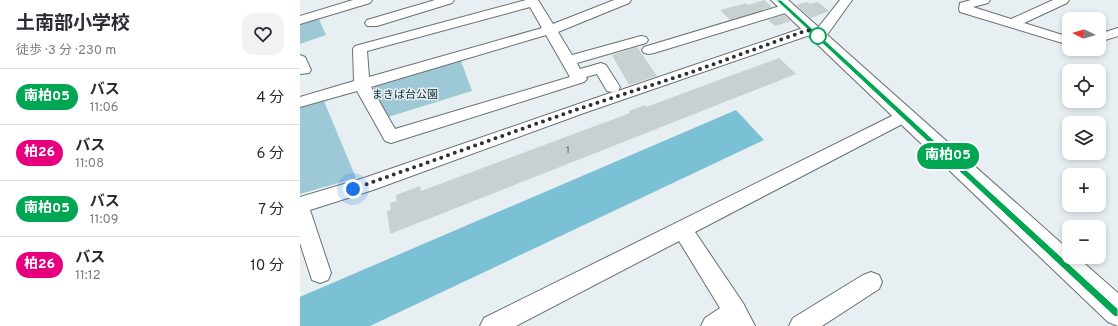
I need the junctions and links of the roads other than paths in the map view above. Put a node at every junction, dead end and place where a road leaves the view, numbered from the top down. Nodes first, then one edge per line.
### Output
1 (366, 0) edge
2 (448, 0) edge
3 (625, 0) edge
4 (846, 0) edge
5 (984, 0) edge
6 (1063, 0) edge
7 (533, 1) edge
8 (343, 3) edge
9 (783, 4) edge
10 (300, 20) edge
11 (372, 23) dead end
12 (1012, 23) junction
13 (810, 29) junction
14 (550, 30) junction
15 (1118, 32) edge
16 (1106, 36) edge
17 (1062, 39) edge
18 (758, 40) dead end
19 (568, 61) junction
20 (576, 74) junction
21 (362, 85) junction
22 (612, 87) dead end
23 (300, 102) edge
24 (904, 116) junction
25 (300, 205) edge
26 (300, 210) edge
27 (682, 229) junction
28 (320, 273) dead end
29 (871, 282) dead end
30 (1118, 312) edge
31 (739, 319) edge
32 (492, 326) edge
33 (713, 326) edge
34 (801, 326) edge

1 - 8 street
2 - 11 street
3 - 14 street
4 - 13 street
5 - 12 street
6 - 12 street
7 - 14 street
7 - 21 street
8 - 10 street
9 - 13 main road
9 - 19 street
12 - 17 street
13 - 18 street
13 - 24 main road
13 - 25 street
14 - 19 street
14 - 21 street
15 - 16 street
19 - 20 street
20 - 21 street
20 - 22 street
21 - 23 street
24 - 27 street
24 - 30 main road
26 - 28 street
27 - 31 street
27 - 32 street
29 - 34 street
31 - 33 street

